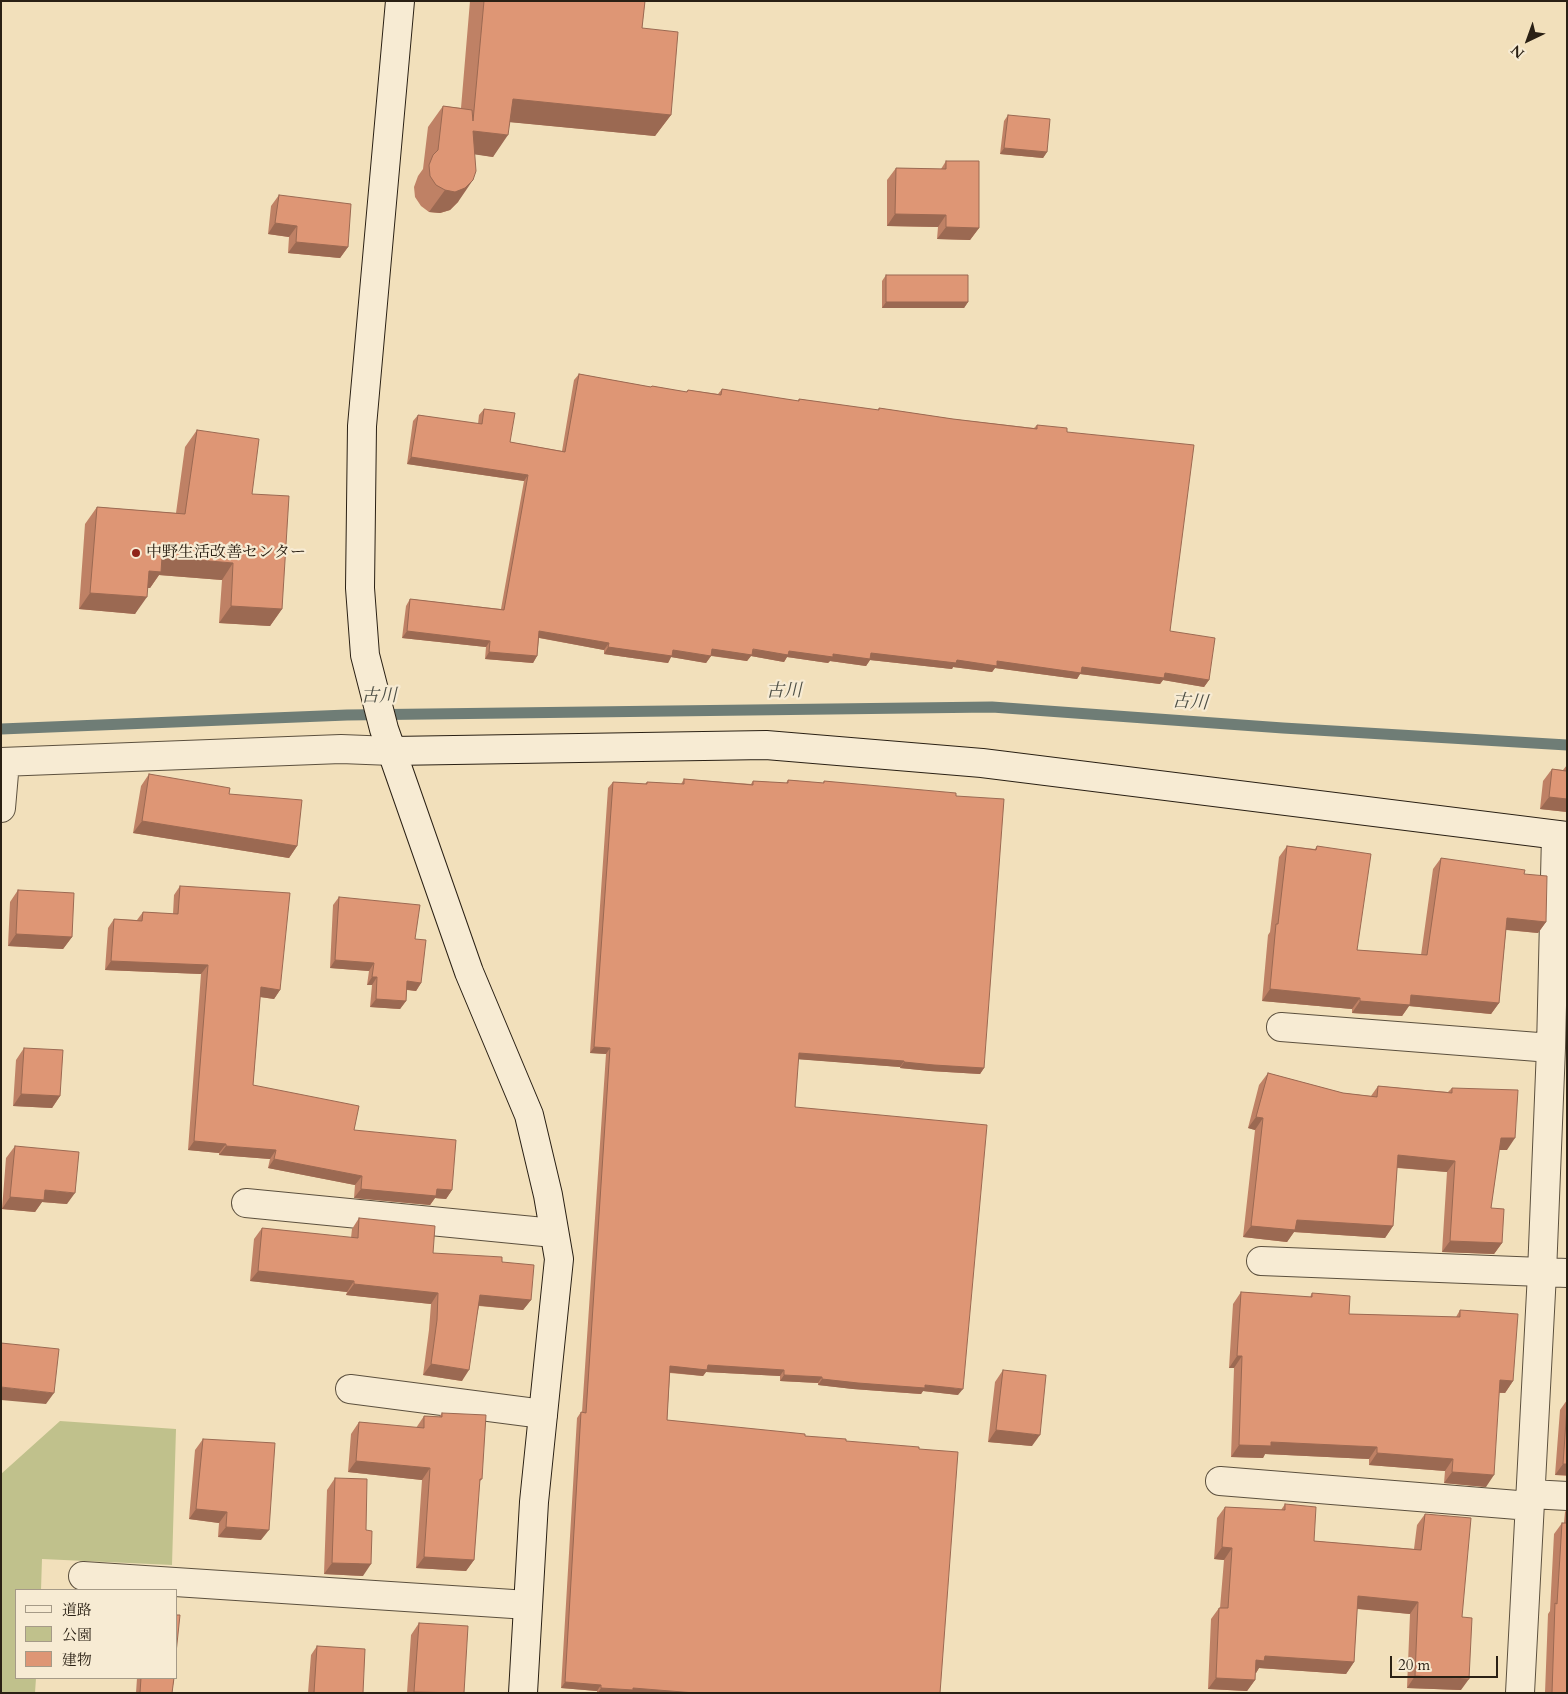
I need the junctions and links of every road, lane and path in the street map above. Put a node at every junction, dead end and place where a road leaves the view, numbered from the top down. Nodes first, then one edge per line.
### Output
1 (400, 1) edge
2 (392, 751) junction
3 (3, 762) edge
4 (1, 808) edge
5 (1561, 836) edge
6 (1280, 1027) dead end
7 (1551, 1048) junction
8 (246, 1203) dead end
9 (554, 1232) junction
10 (1261, 1261) dead end
11 (1554, 1273) edge
12 (350, 1389) dead end
13 (544, 1414) junction
14 (1220, 1482) dead end
15 (1567, 1496) edge
16 (1530, 1500) junction
17 (83, 1576) dead end
18 (528, 1605) junction
19 (522, 1693) edge
20 (1520, 1693) edge

1 - 2 street
2 - 3 street
2 - 5 street
2 - 9 street
3 - 4 street
5 - 7 street
6 - 7 street
7 - 11 street
8 - 9 street
9 - 13 street
10 - 11 street
11 - 16 street
12 - 13 street
13 - 18 street
14 - 16 street
15 - 16 street
16 - 20 street
17 - 18 street
18 - 19 street

